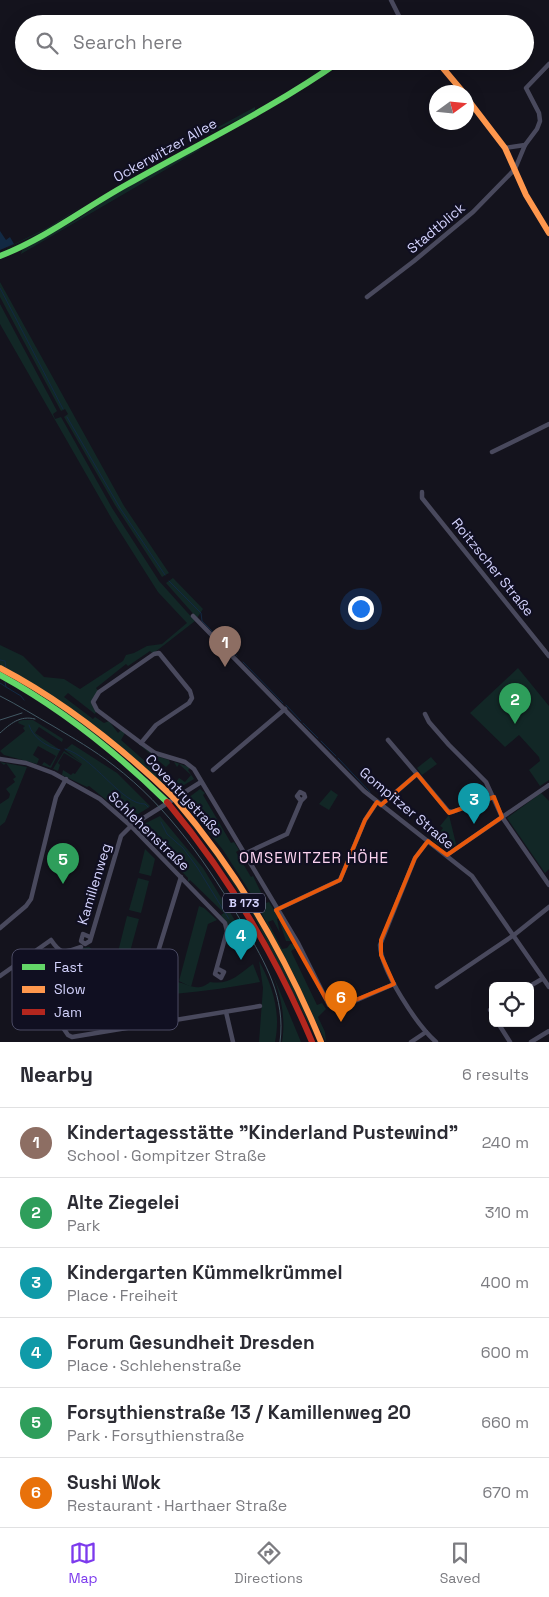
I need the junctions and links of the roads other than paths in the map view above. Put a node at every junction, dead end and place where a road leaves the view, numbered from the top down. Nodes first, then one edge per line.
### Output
1 (391, 0) edge
2 (398, 15) edge
3 (549, 64) edge
4 (327, 70) edge
5 (445, 70) edge
6 (458, 85) edge
7 (474, 107) edge
8 (525, 145) junction
9 (505, 148) junction
10 (515, 169) junction
11 (549, 233) edge
12 (0, 256) edge
13 (367, 297) dead end
14 (549, 424) edge
15 (492, 452) dead end
16 (422, 492) dead end
17 (193, 616) dead end
18 (549, 656) edge
19 (0, 668) edge
20 (0, 675) edge
21 (285, 709) junction
22 (425, 714) dead end
23 (388, 740) dead end
24 (141, 743) junction
25 (0, 758) edge
26 (213, 770) dead end
27 (416, 774) junction
28 (66, 779) junction
29 (201, 782) junction
30 (549, 785) edge
31 (494, 797) junction
32 (174, 798) junction
33 (301, 801) dead end
34 (167, 802) junction
35 (379, 804) junction
36 (502, 818) junction
37 (131, 826) junction
38 (428, 841) junction
39 (244, 854) junction
40 (446, 856) junction
41 (181, 877) junction
42 (549, 885) edge
43 (549, 907) edge
44 (276, 910) junction
45 (0, 928) edge
46 (514, 935) junction
47 (90, 937) dead end
48 (81, 947) dead end
49 (39, 949) edge
50 (58, 949) edge
51 (73, 949) edge
52 (160, 949) edge
53 (12, 968) edge
54 (218, 969) dead end
55 (0, 976) edge
56 (542, 979) junction
57 (394, 984) junction
58 (534, 984) edge
59 (437, 987) dead end
60 (549, 987) edge
61 (487, 1005) dead end
62 (260, 1006) dead end
63 (489, 1007) edge
64 (226, 1012) junction
65 (178, 1021) edge
66 (501, 1027) edge
67 (127, 1030) edge
68 (549, 1031) edge
69 (426, 1032) junction
70 (72, 1040) edge
71 (232, 1040) edge
72 (312, 1042) edge
73 (321, 1042) edge
74 (411, 1042) edge
75 (436, 1042) edge
76 (510, 1042) edge
77 (531, 1042) edge

1 - 2 street
3 - 8 street
4 - 12 main road, Ockerwitzer Allee
5 - 6 main road
7 - 9 main road
8 - 9 street
8 - 10 street
9 - 10 main road
10 - 11 main road
10 - 13 street, Stadtblick
14 - 15 street
16 - 18 street, Roitzscher Straße
17 - 21 street, Gompitzer Straße
19 - 32 main road, Coventrystraße / B 173
20 - 34 main road, Coventrystraße / B 173
21 - 26 street
21 - 35 street, Gompitzer Straße
22 - 31 street
23 - 27 street
24 - 24 street
24 - 29 street
25 - 28 street, Schlehenstraße
27 - 31 street
27 - 35 street
28 - 37 street, Schlehenstraße
28 - 45 street
29 - 32 street, Kamillenweg
29 - 39 street
30 - 36 street
31 - 36 street
32 - 34 street, Kamillenweg
32 - 73 main road, Coventrystraße / B 173
33 - 39 street
34 - 37 street, Kamillenweg
34 - 72 main road, Coventrystraße / B 173
35 - 38 street, Gompitzer Straße
35 - 44 street
36 - 40 street
36 - 42 street
37 - 41 street, Schlehenstraße
37 - 47 street, Kamillenweg
38 - 40 street, Gompitzer Straße
38 - 57 street
39 - 44 street
40 - 46 street, Gompitzer Straße
41 - 52 street
41 - 54 street, Schlehenstraße
43 - 46 street
44 - 57 street
46 - 56 street, Gompitzer Straße
46 - 59 street
48 - 51 street
49 - 50 street
53 - 55 street
56 - 58 street
56 - 60 street, Gompitzer Straße
57 - 69 street
61 - 63 street
62 - 64 street
64 - 65 street
64 - 71 street
66 - 76 street
67 - 70 street
68 - 77 street
69 - 74 street
69 - 75 street

